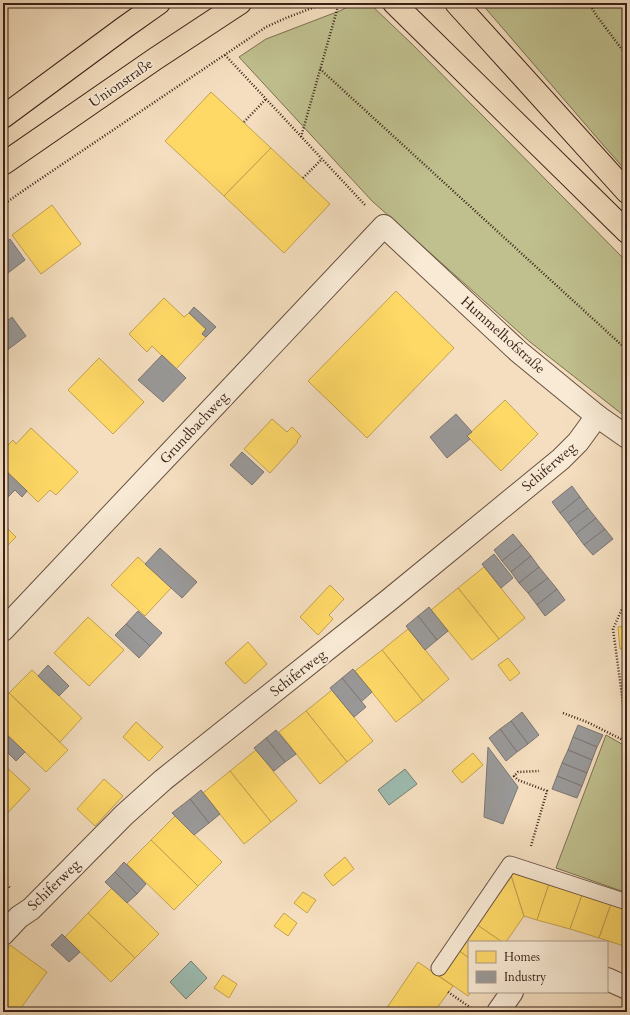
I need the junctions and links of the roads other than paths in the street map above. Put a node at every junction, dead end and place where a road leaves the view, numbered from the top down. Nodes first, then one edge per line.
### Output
1 (159, 3) edge
2 (240, 3) edge
3 (394, 3) edge
4 (456, 3) edge
5 (3, 117) edge
6 (3, 164) edge
7 (627, 192) edge
8 (384, 226) joint
9 (627, 232) edge
10 (597, 416) junction
11 (627, 437) edge
12 (3, 630) edge
13 (627, 902) edge
14 (3, 934) edge
15 (439, 968) dead end
16 (608, 979) edge
17 (627, 988) edge
18 (511, 993) edge
19 (498, 1012) edge

1 - 5 main road
2 - 6 main road, Unionstraße
3 - 9 main road
4 - 7 main road
8 - 10 street, Hummelhofstraße
8 - 12 street, Grundbachweg
10 - 11 street, Hummelhofstraße
10 - 14 street, Schiferweg
13 - 15 lane
16 - 17 street
18 - 19 street

